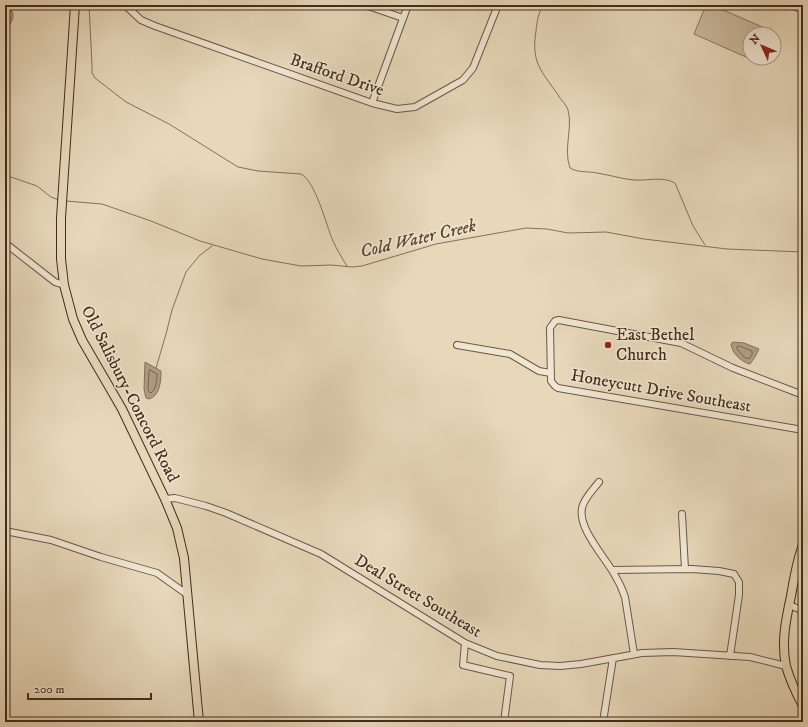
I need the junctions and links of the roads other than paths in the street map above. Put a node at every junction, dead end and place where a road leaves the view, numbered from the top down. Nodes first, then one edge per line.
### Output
1 (75, 5) edge
2 (125, 5) edge
3 (365, 5) edge
4 (408, 5) edge
5 (498, 5) edge
6 (403, 18) junction
7 (372, 103) junction
8 (5, 243) edge
9 (64, 285) junction
10 (457, 345) dead end
11 (551, 373) junction
12 (803, 395) edge
13 (803, 430) edge
14 (598, 482) dead end
15 (165, 499) junction
16 (682, 514) dead end
17 (5, 531) edge
18 (803, 545) edge
19 (685, 569) junction
20 (612, 570) junction
21 (188, 595) junction
22 (789, 606) junction
23 (803, 613) edge
24 (465, 643) junction
25 (634, 654) junction
26 (730, 656) junction
27 (613, 658) junction
28 (786, 666) junction
29 (803, 706) edge
30 (199, 722) edge
31 (504, 722) edge
32 (603, 722) edge

1 - 9 main road, Old Salisbury-Concord Road
2 - 7 street, Brafford Drive
3 - 6 street
4 - 6 street
5 - 7 street, Brafford Drive
6 - 7 street
8 - 9 street
9 - 15 main road, Old Salisbury-Concord Road
10 - 11 street
11 - 12 street, Honeycutt Drive Southeast
11 - 13 street, Honeycutt Drive Southeast
14 - 20 street
15 - 21 main road, Old Salisbury-Concord Road
15 - 24 street, Deal Street Southeast
16 - 19 street
17 - 21 street
18 - 22 main road
19 - 20 street
19 - 26 street
20 - 25 street
21 - 30 main road, Old Salisbury-Concord Road
22 - 23 street
22 - 28 main road
24 - 27 street, Deal Street Southeast
24 - 31 street
25 - 26 street, Deal Street Southeast
25 - 27 street, Deal Street Southeast
26 - 28 street, Deal Street Southeast
27 - 32 street
28 - 29 main road

